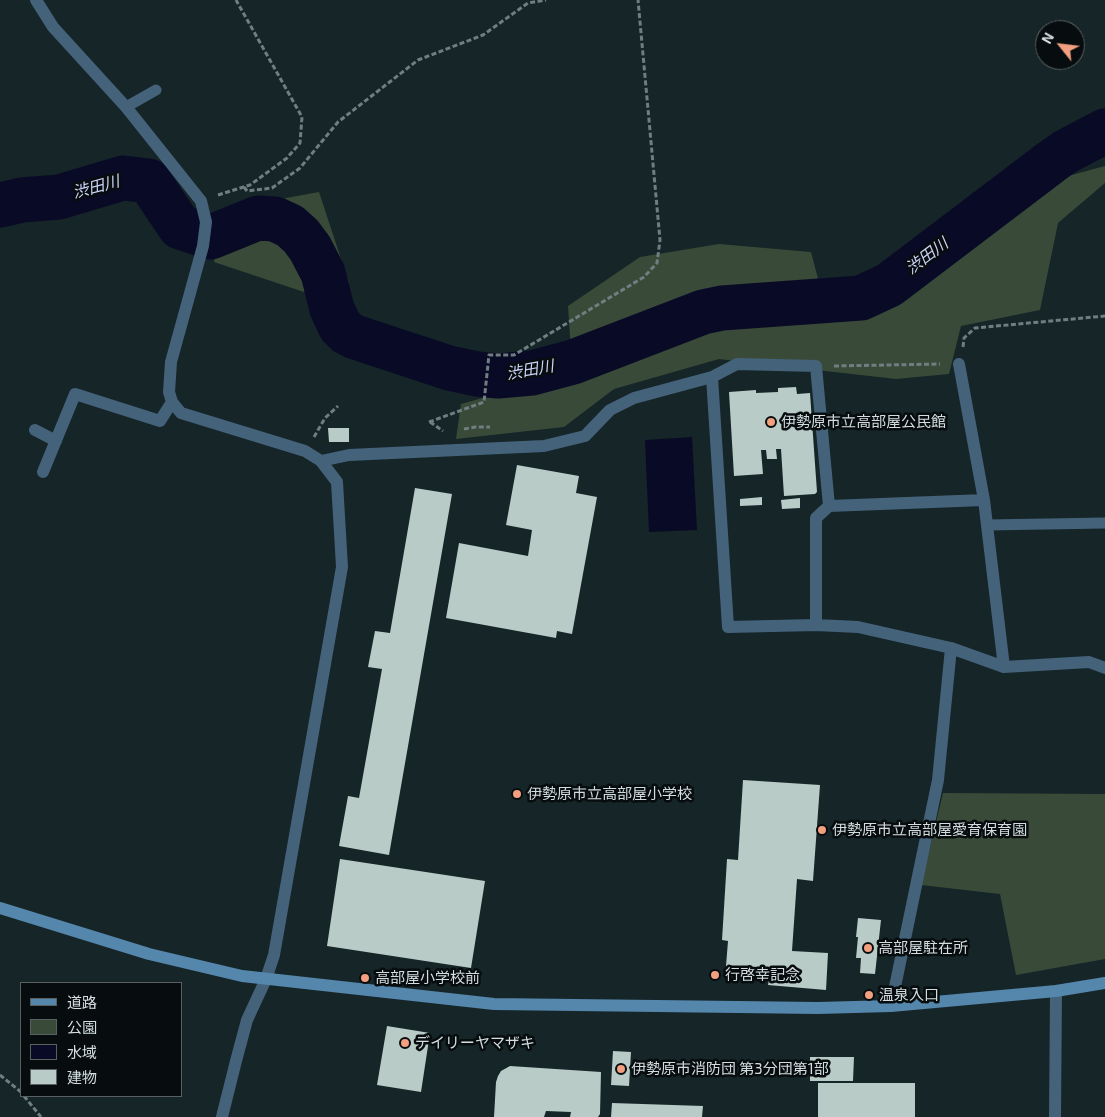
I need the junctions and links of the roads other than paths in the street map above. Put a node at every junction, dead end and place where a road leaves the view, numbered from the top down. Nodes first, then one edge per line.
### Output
1 (36, 0) edge
2 (156, 90) dead end
3 (126, 107) junction
4 (959, 364) road end
5 (712, 377) junction
6 (172, 402) junction
7 (35, 430) dead end
8 (56, 441) junction
9 (321, 462) junction
10 (43, 472) dead end
11 (984, 500) junction
12 (829, 506) junction
13 (1105, 523) edge
14 (986, 525) junction
15 (816, 625) junction
16 (951, 648) junction
17 (1004, 667) junction
18 (1105, 668) edge
19 (0, 908) edge
20 (266, 979) junction
21 (1105, 983) edge
22 (1056, 991) junction
23 (891, 1006) junction
24 (222, 1117) edge
25 (1055, 1117) edge

1 - 3 street
2 - 3 lane
3 - 6 street
4 - 11 street
5 - 9 street
5 - 12 street
5 - 15 street
6 - 8 street
6 - 9 street
7 - 8 street
8 - 10 street
9 - 20 street
11 - 12 street
11 - 14 street
12 - 15 street
13 - 14 lane
14 - 17 street
15 - 16 street
16 - 17 street
16 - 23 street
17 - 18 street
19 - 20 street
20 - 23 street
20 - 24 street
21 - 22 street
22 - 23 street
22 - 25 street

